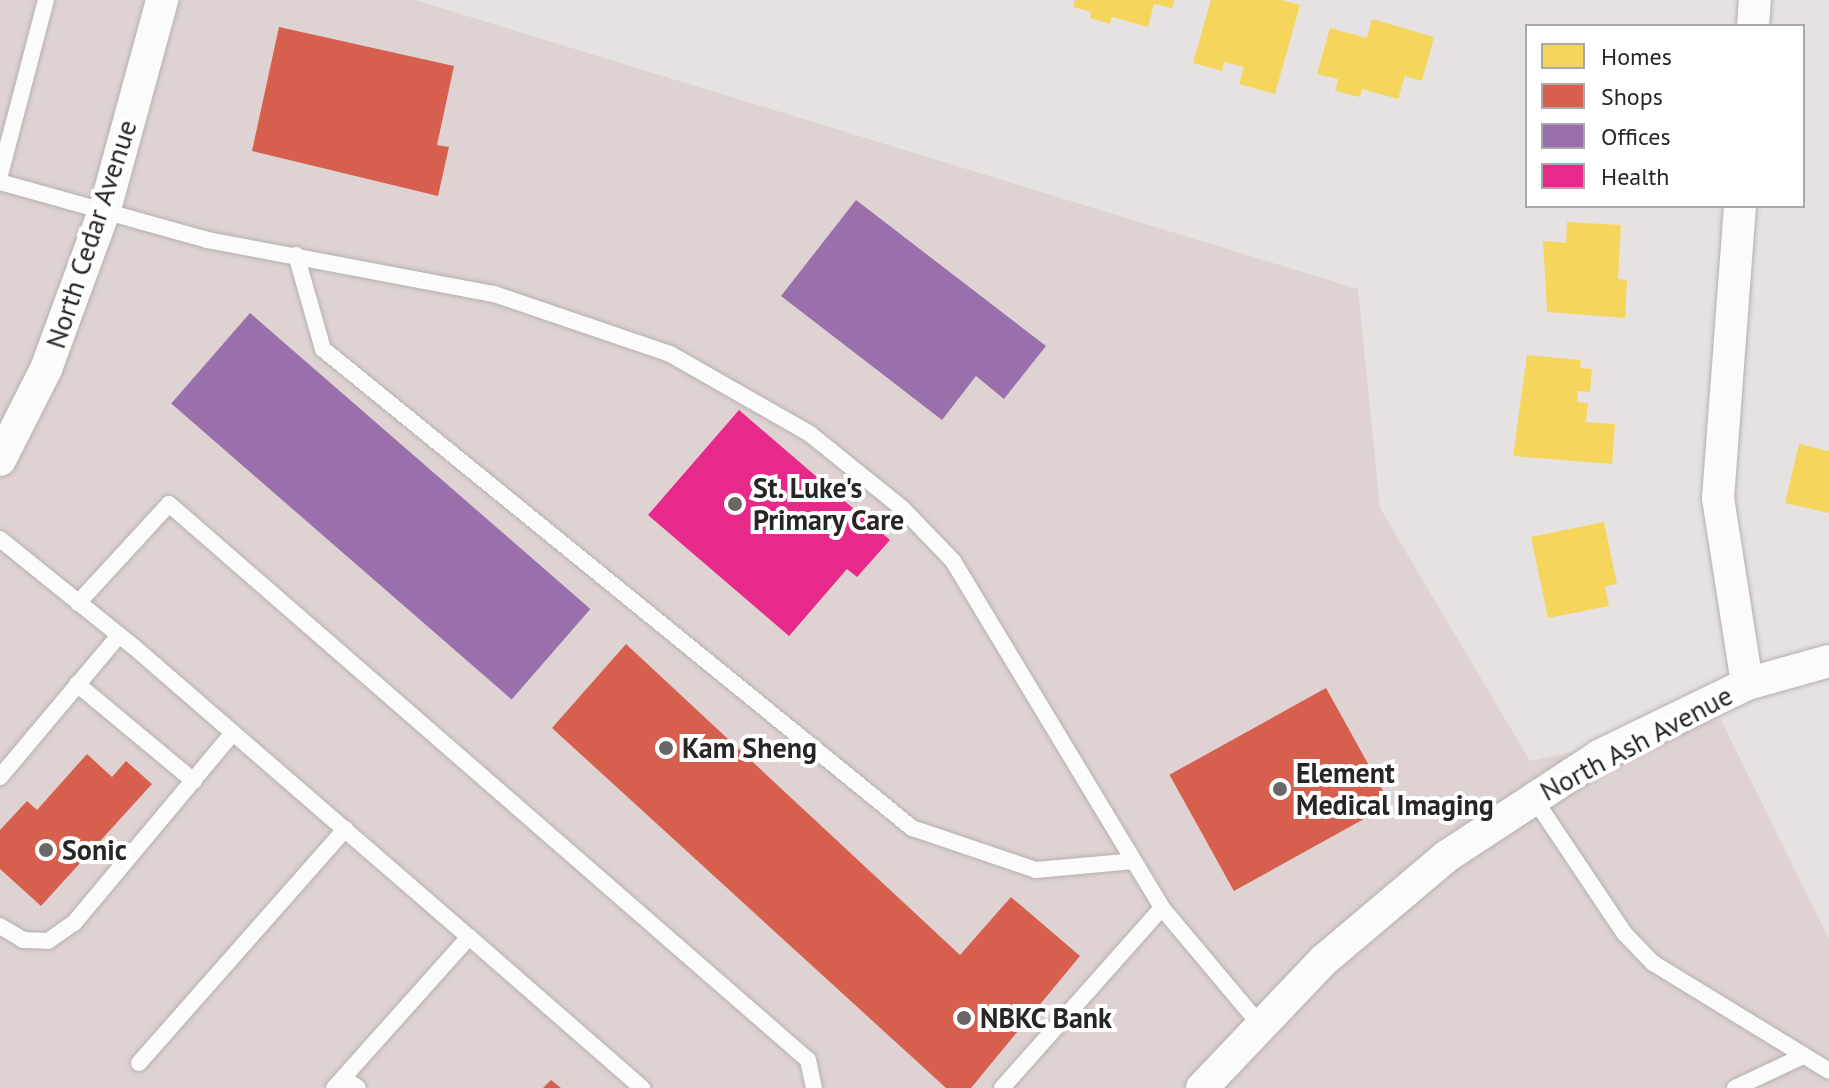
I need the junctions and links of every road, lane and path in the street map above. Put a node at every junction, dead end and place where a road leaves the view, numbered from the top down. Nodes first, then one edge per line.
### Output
1 (46, 0) edge
2 (162, 0) edge
3 (0, 175) edge
4 (0, 182) edge
5 (1740, 208) edge
6 (105, 209) junction
7 (296, 255) junction
8 (0, 460) edge
9 (0, 539) edge
10 (78, 603) junction
11 (119, 635) junction
12 (1829, 661) edge
13 (77, 684) junction
14 (1747, 684) junction
15 (233, 733) junction
16 (0, 777) edge
17 (194, 781) junction
18 (1533, 797) junction
19 (345, 829) junction
20 (1134, 861) junction
21 (1162, 908) junction
22 (0, 926) edge
23 (469, 937) junction
24 (1261, 1026) junction
25 (1801, 1057) junction
26 (139, 1063) dead end
27 (1829, 1071) edge
28 (339, 1083) edge
29 (358, 1088) edge
30 (642, 1088) edge
31 (814, 1088) edge
32 (1002, 1088) edge
33 (1202, 1088) edge
34 (1735, 1088) edge

1 - 3 lane
2 - 6 street, North Cedar Avenue
4 - 6 lane
5 - 14 street, North Ash Avenue
6 - 7 lane
6 - 8 street, North Cedar Avenue
7 - 20 lane
7 - 20 lane
9 - 10 lane
10 - 11 lane
10 - 31 lane
11 - 13 lane
11 - 15 lane
12 - 14 street
13 - 16 lane
13 - 17 lane
14 - 18 street, North Ash Avenue
15 - 17 lane
15 - 19 lane
17 - 22 lane
18 - 24 street, North Ash Avenue
18 - 25 lane
19 - 23 lane
19 - 26 lane
20 - 21 lane
21 - 24 lane
21 - 32 lane
23 - 28 lane
23 - 30 lane
24 - 33 street, North Ash Avenue
25 - 27 lane
25 - 34 lane
28 - 29 lane

